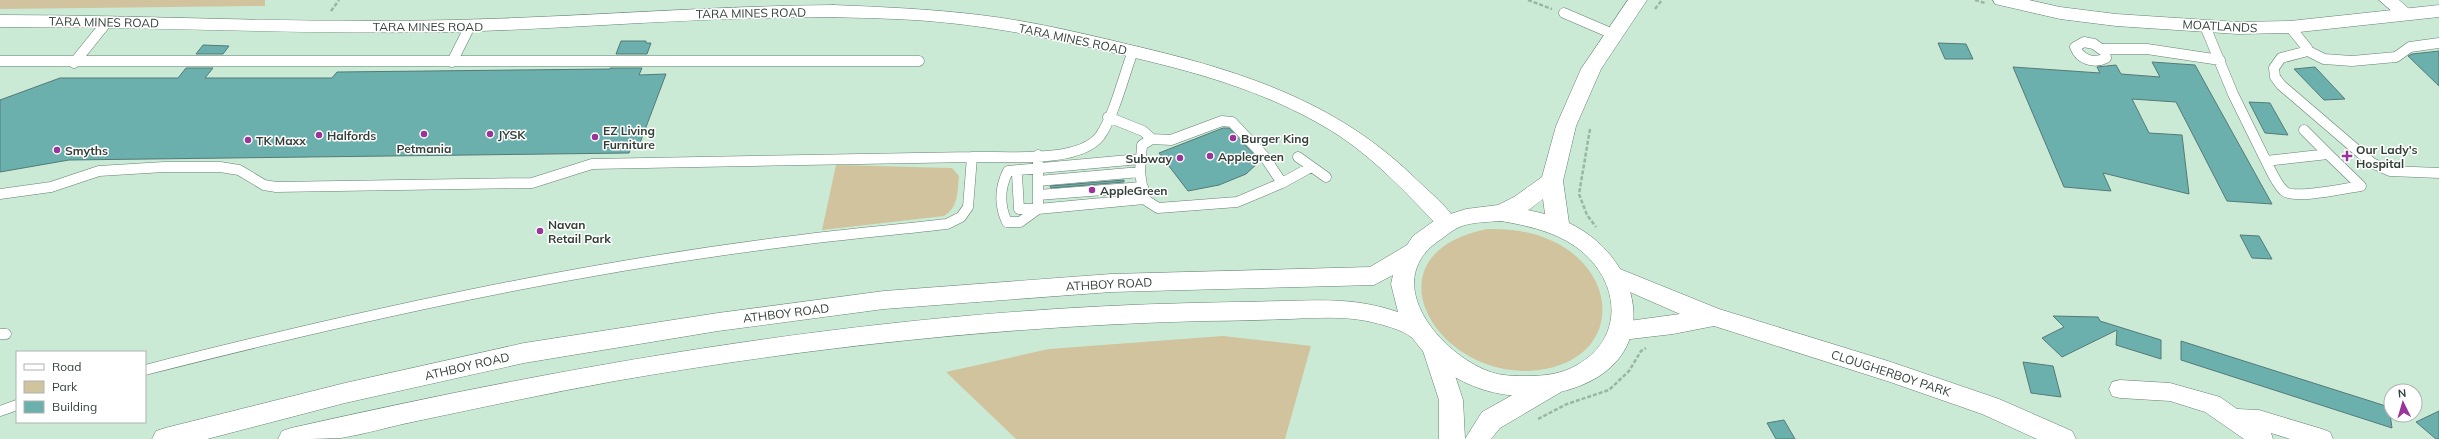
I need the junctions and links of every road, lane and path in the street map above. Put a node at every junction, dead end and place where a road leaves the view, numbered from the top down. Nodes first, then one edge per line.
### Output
1 (1528, 0) edge
2 (1638, 0) edge
3 (2002, 0) edge
4 (2388, 0) edge
5 (2439, 11) edge
6 (1564, 13) joint
7 (2407, 15) junction
8 (0, 21) edge
9 (107, 22) junction
10 (470, 26) junction
11 (2205, 26) junction
12 (2290, 28) junction
13 (1612, 34) junction
14 (2439, 43) edge
15 (2103, 49) dead end
16 (2306, 50) junction
17 (1133, 51) junction
18 (2220, 60) junction
19 (0, 61) edge
20 (919, 61) dead end
21 (452, 62) junction
22 (74, 63) junction
23 (1108, 117) junction
24 (1590, 129) dead end
25 (2304, 130) dead end
26 (1152, 139) junction
27 (2328, 154) junction
28 (1038, 155) junction
29 (972, 157) junction
30 (1298, 157) dead end
31 (1140, 159) junction
32 (2266, 161) junction
33 (1311, 166) junction
34 (1038, 168) junction
35 (1019, 170) junction
36 (1140, 172) junction
37 (2439, 174) edge
38 (1326, 177) dead end
39 (1038, 181) junction
40 (1552, 181) junction
41 (1282, 183) junction
42 (1142, 187) junction
43 (0, 194) edge
44 (1038, 195) junction
45 (1144, 199) junction
46 (1038, 209) junction
47 (1501, 213) junction
48 (1447, 223) junction
49 (1558, 226) junction
50 (1598, 230) dead end
51 (1413, 252) junction
52 (1615, 276) junction
53 (1714, 318) junction
54 (1415, 328) junction
55 (1622, 330) junction
56 (1435, 351) junction
57 (146, 370) edge
58 (1552, 384) junction
59 (2120, 389) dead end
60 (16, 406) edge
61 (0, 411) edge
62 (2233, 418) junction
63 (165, 439) edge
64 (291, 439) edge
65 (1452, 439) edge
66 (1477, 439) edge
67 (2063, 439) edge
68 (2262, 439) edge
69 (2322, 439) edge

1 - 6 path
2 - 13 main road
3 - 11 main road, MOATLANDS
4 - 7 street
5 - 7 main road, MOATLANDS
6 - 13 lane
7 - 12 main road, MOATLANDS
8 - 9 street, TARA MINES ROAD
9 - 10 street, TARA MINES ROAD
9 - 22 lane
10 - 17 street, TARA MINES ROAD
10 - 21 lane
11 - 12 main road, MOATLANDS
11 - 18 lane
12 - 16 lane
13 - 40 main road
14 - 16 lane
15 - 18 lane
16 - 37 lane
17 - 23 lane
17 - 48 street, TARA MINES ROAD
18 - 32 lane
19 - 22 lane
20 - 21 lane
21 - 22 lane
23 - 26 lane
23 - 28 lane
24 - 50 path
25 - 27 lane
26 - 31 lane
26 - 41 lane
27 - 32 lane
27 - 32 lane
28 - 29 lane
28 - 34 lane
29 - 43 lane
29 - 57 lane
30 - 33 lane
31 - 34 lane
31 - 36 lane
33 - 38 lane
33 - 41 lane
34 - 35 lane
34 - 39 lane
35 - 46 lane
35 - 46 lane
36 - 39 lane
36 - 42 lane
39 - 44 lane
40 - 47 main road
40 - 49 main road
41 - 45 lane
42 - 44 lane
42 - 45 lane
44 - 46 lane
45 - 46 lane
47 - 48 main road
47 - 49 main road
48 - 51 main road
49 - 52 main road
51 - 54 main road
51 - 63 main road, ATHBOY ROAD
52 - 53 main road, CLOUGHERBOY PARK
52 - 55 main road
53 - 55 main road
53 - 67 main road, CLOUGHERBOY PARK
54 - 56 main road
54 - 64 main road
55 - 58 main road
56 - 58 main road
56 - 65 main road
58 - 66 main road
59 - 62 street
60 - 61 lane
62 - 68 street
62 - 69 street

